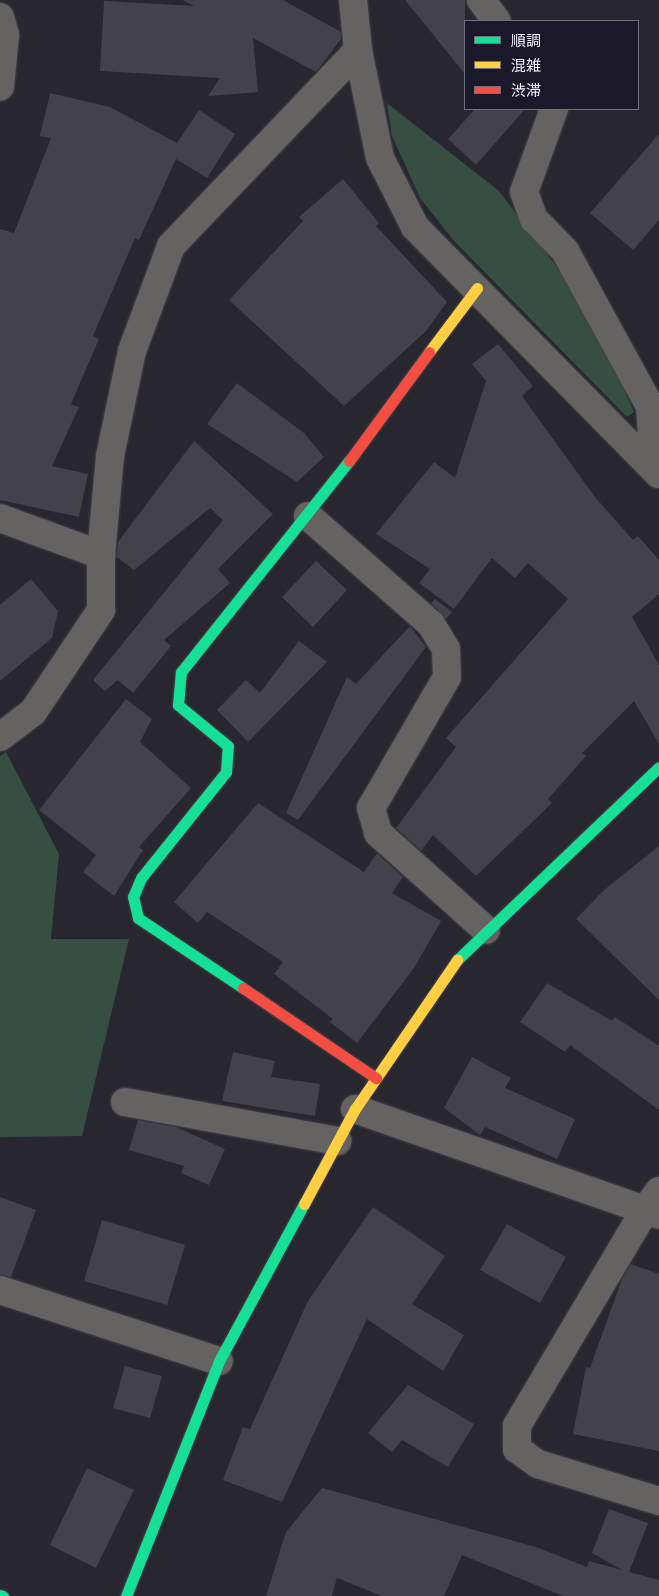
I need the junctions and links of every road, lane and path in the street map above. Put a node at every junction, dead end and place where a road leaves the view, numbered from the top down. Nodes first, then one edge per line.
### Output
1 (353, 0) edge
2 (481, 0) edge
3 (0, 17) edge
4 (496, 20) edge
5 (358, 50) junction
6 (0, 87) edge
7 (554, 110) edge
8 (477, 288) junction
9 (656, 471) edge
10 (308, 516) junction
11 (0, 518) edge
12 (101, 555) junction
13 (0, 736) edge
14 (659, 766) edge
15 (486, 930) junction
16 (376, 1078) junction
17 (125, 1102) dead end
18 (355, 1109) junction
19 (338, 1141) junction
20 (654, 1206) edge
21 (0, 1290) edge
22 (219, 1361) junction
23 (659, 1501) edge
24 (126, 1596) edge

1 - 5 street
2 - 4 street
3 - 6 street
5 - 8 street
5 - 12 street
7 - 9 street
8 - 9 street
8 - 10 street
10 - 15 street
10 - 16 street
11 - 12 street
12 - 13 street
14 - 15 street
15 - 16 street
16 - 18 street
17 - 19 street
18 - 19 street
18 - 20 street
19 - 22 street
20 - 23 street
21 - 22 street
22 - 24 street

